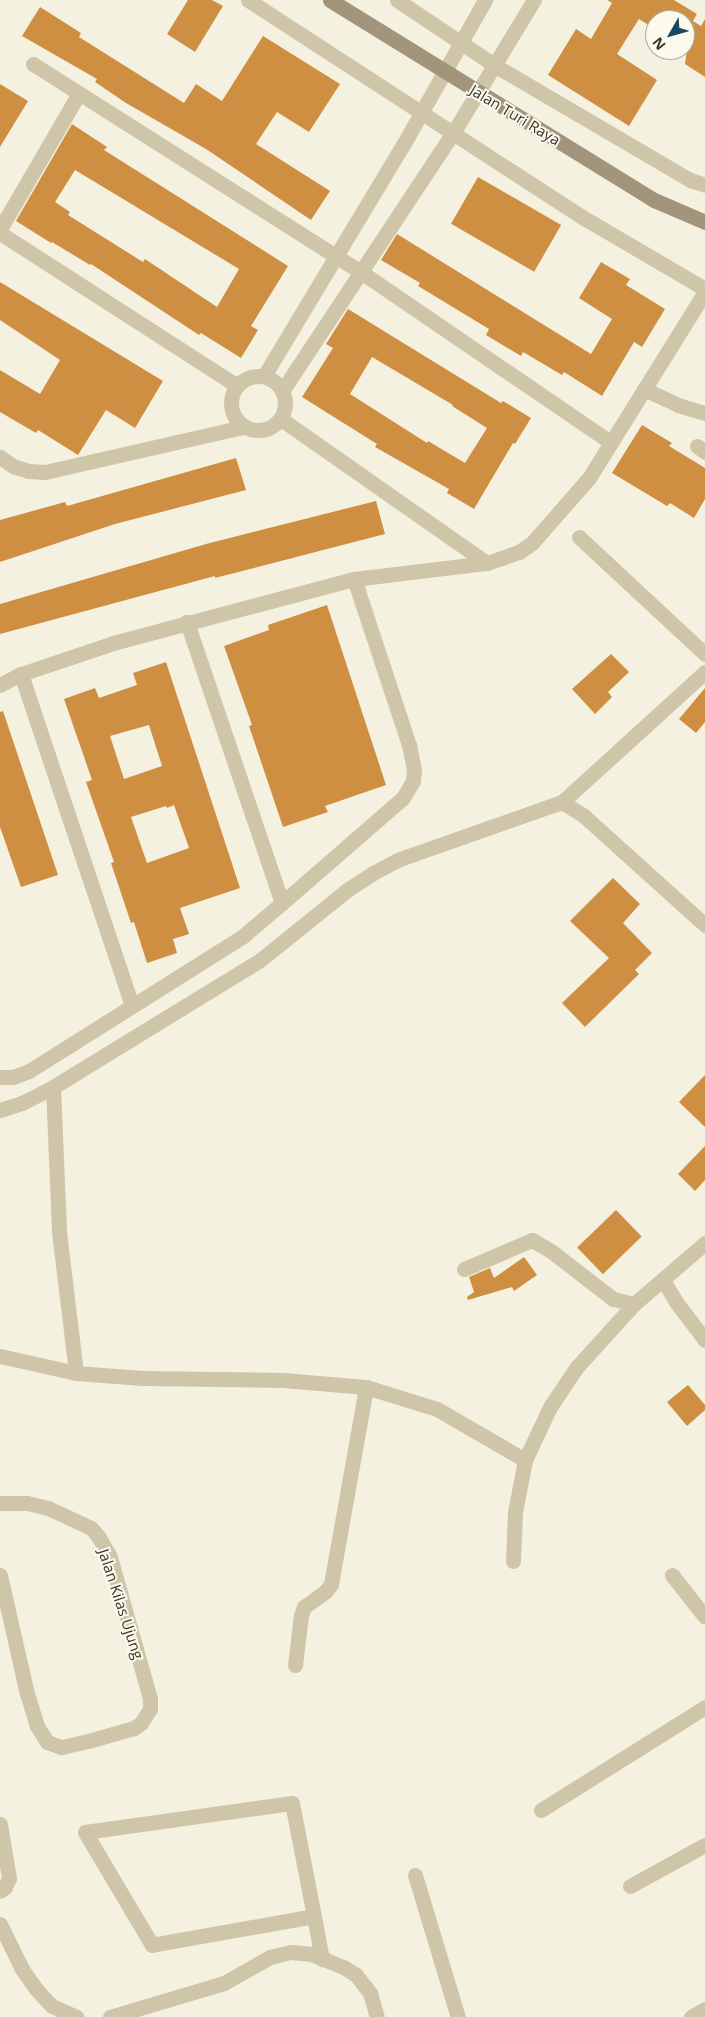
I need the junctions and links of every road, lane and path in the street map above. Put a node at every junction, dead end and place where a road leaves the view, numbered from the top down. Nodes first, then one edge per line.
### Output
1 (248, 0) edge
2 (330, 0) edge
3 (397, 0) edge
4 (485, 0) edge
5 (534, 0) edge
6 (461, 43) junction
7 (33, 64) dead end
8 (494, 65) junction
9 (444, 72) junction
10 (477, 92) junction
11 (78, 94) junction
12 (421, 112) junction
13 (453, 133) junction
14 (705, 185) edge
15 (705, 222) edge
16 (0, 229) edge
17 (0, 234) edge
18 (336, 256) junction
19 (361, 272) junction
20 (705, 290) edge
21 (264, 376) junction
22 (237, 386) junction
23 (282, 390) junction
24 (644, 390) junction
25 (705, 413) edge
26 (281, 419) junction
27 (243, 426) junction
28 (610, 442) junction
29 (0, 457) edge
30 (579, 537) dead end
31 (487, 563) junction
32 (354, 579) junction
33 (187, 622) junction
34 (705, 654) edge
35 (705, 672) edge
36 (21, 674) junction
37 (0, 684) edge
38 (562, 802) junction
39 (282, 903) junction
40 (705, 925) edge
41 (132, 1006) junction
42 (0, 1077) edge
43 (53, 1087) junction
44 (0, 1110) edge
45 (705, 1243) edge
46 (464, 1269) dead end
47 (663, 1280) junction
48 (634, 1304) junction
49 (705, 1340) edge
50 (0, 1356) edge
51 (76, 1373) junction
52 (366, 1387) junction
53 (524, 1460) junction
54 (0, 1503) edge
55 (512, 1561) dead end
56 (0, 1575) edge
57 (672, 1575) dead end
58 (705, 1617) edge
59 (295, 1665) dead end
60 (705, 1707) edge
61 (540, 1810) dead end
62 (0, 1824) edge
63 (705, 1845) edge
64 (415, 1876) dead end
65 (630, 1886) dead end
66 (0, 1891) edge
67 (314, 1916) junction
68 (0, 1924) edge
69 (322, 1959) junction
70 (705, 2008) edge
71 (76, 2017) edge
72 (110, 2017) edge
73 (377, 2017) edge
74 (458, 2017) edge
75 (691, 2017) edge

1 - 12 street
2 - 9 street, Jalan Turi Raya
3 - 6 street
4 - 6 street
5 - 8 street
6 - 8 street
6 - 9 street
7 - 11 street
8 - 10 street
8 - 14 street
9 - 10 street, Jalan Turi Raya
9 - 12 street
10 - 13 street
10 - 15 street, Jalan Turi Raya
11 - 16 street
11 - 18 street
12 - 13 street
12 - 18 street
13 - 19 street
13 - 20 street
17 - 22 street
18 - 19 street
18 - 21 street
19 - 23 street
19 - 28 street
20 - 24 street
21 - 22 street
21 - 23 street
22 - 27 street
23 - 26 street
24 - 25 street
24 - 28 street
26 - 27 street
26 - 31 street
27 - 29 street
28 - 31 street
30 - 34 street
31 - 32 street
32 - 33 street
32 - 39 street
33 - 36 street
33 - 39 street
35 - 38 street
36 - 37 street
36 - 41 street
38 - 40 street
38 - 43 street
39 - 41 street
41 - 42 street
43 - 44 street
43 - 51 street
45 - 47 street
46 - 48 street
47 - 48 street
47 - 49 street
48 - 53 street
50 - 51 street
51 - 52 street
52 - 53 street
52 - 59 street
53 - 55 street
54 - 56 street, Jalan Kilas Ujung
57 - 58 street
60 - 61 street
62 - 66 street
63 - 65 street
64 - 74 street
67 - 67 street
67 - 69 street
68 - 71 street
69 - 72 street
69 - 73 street
70 - 75 street

